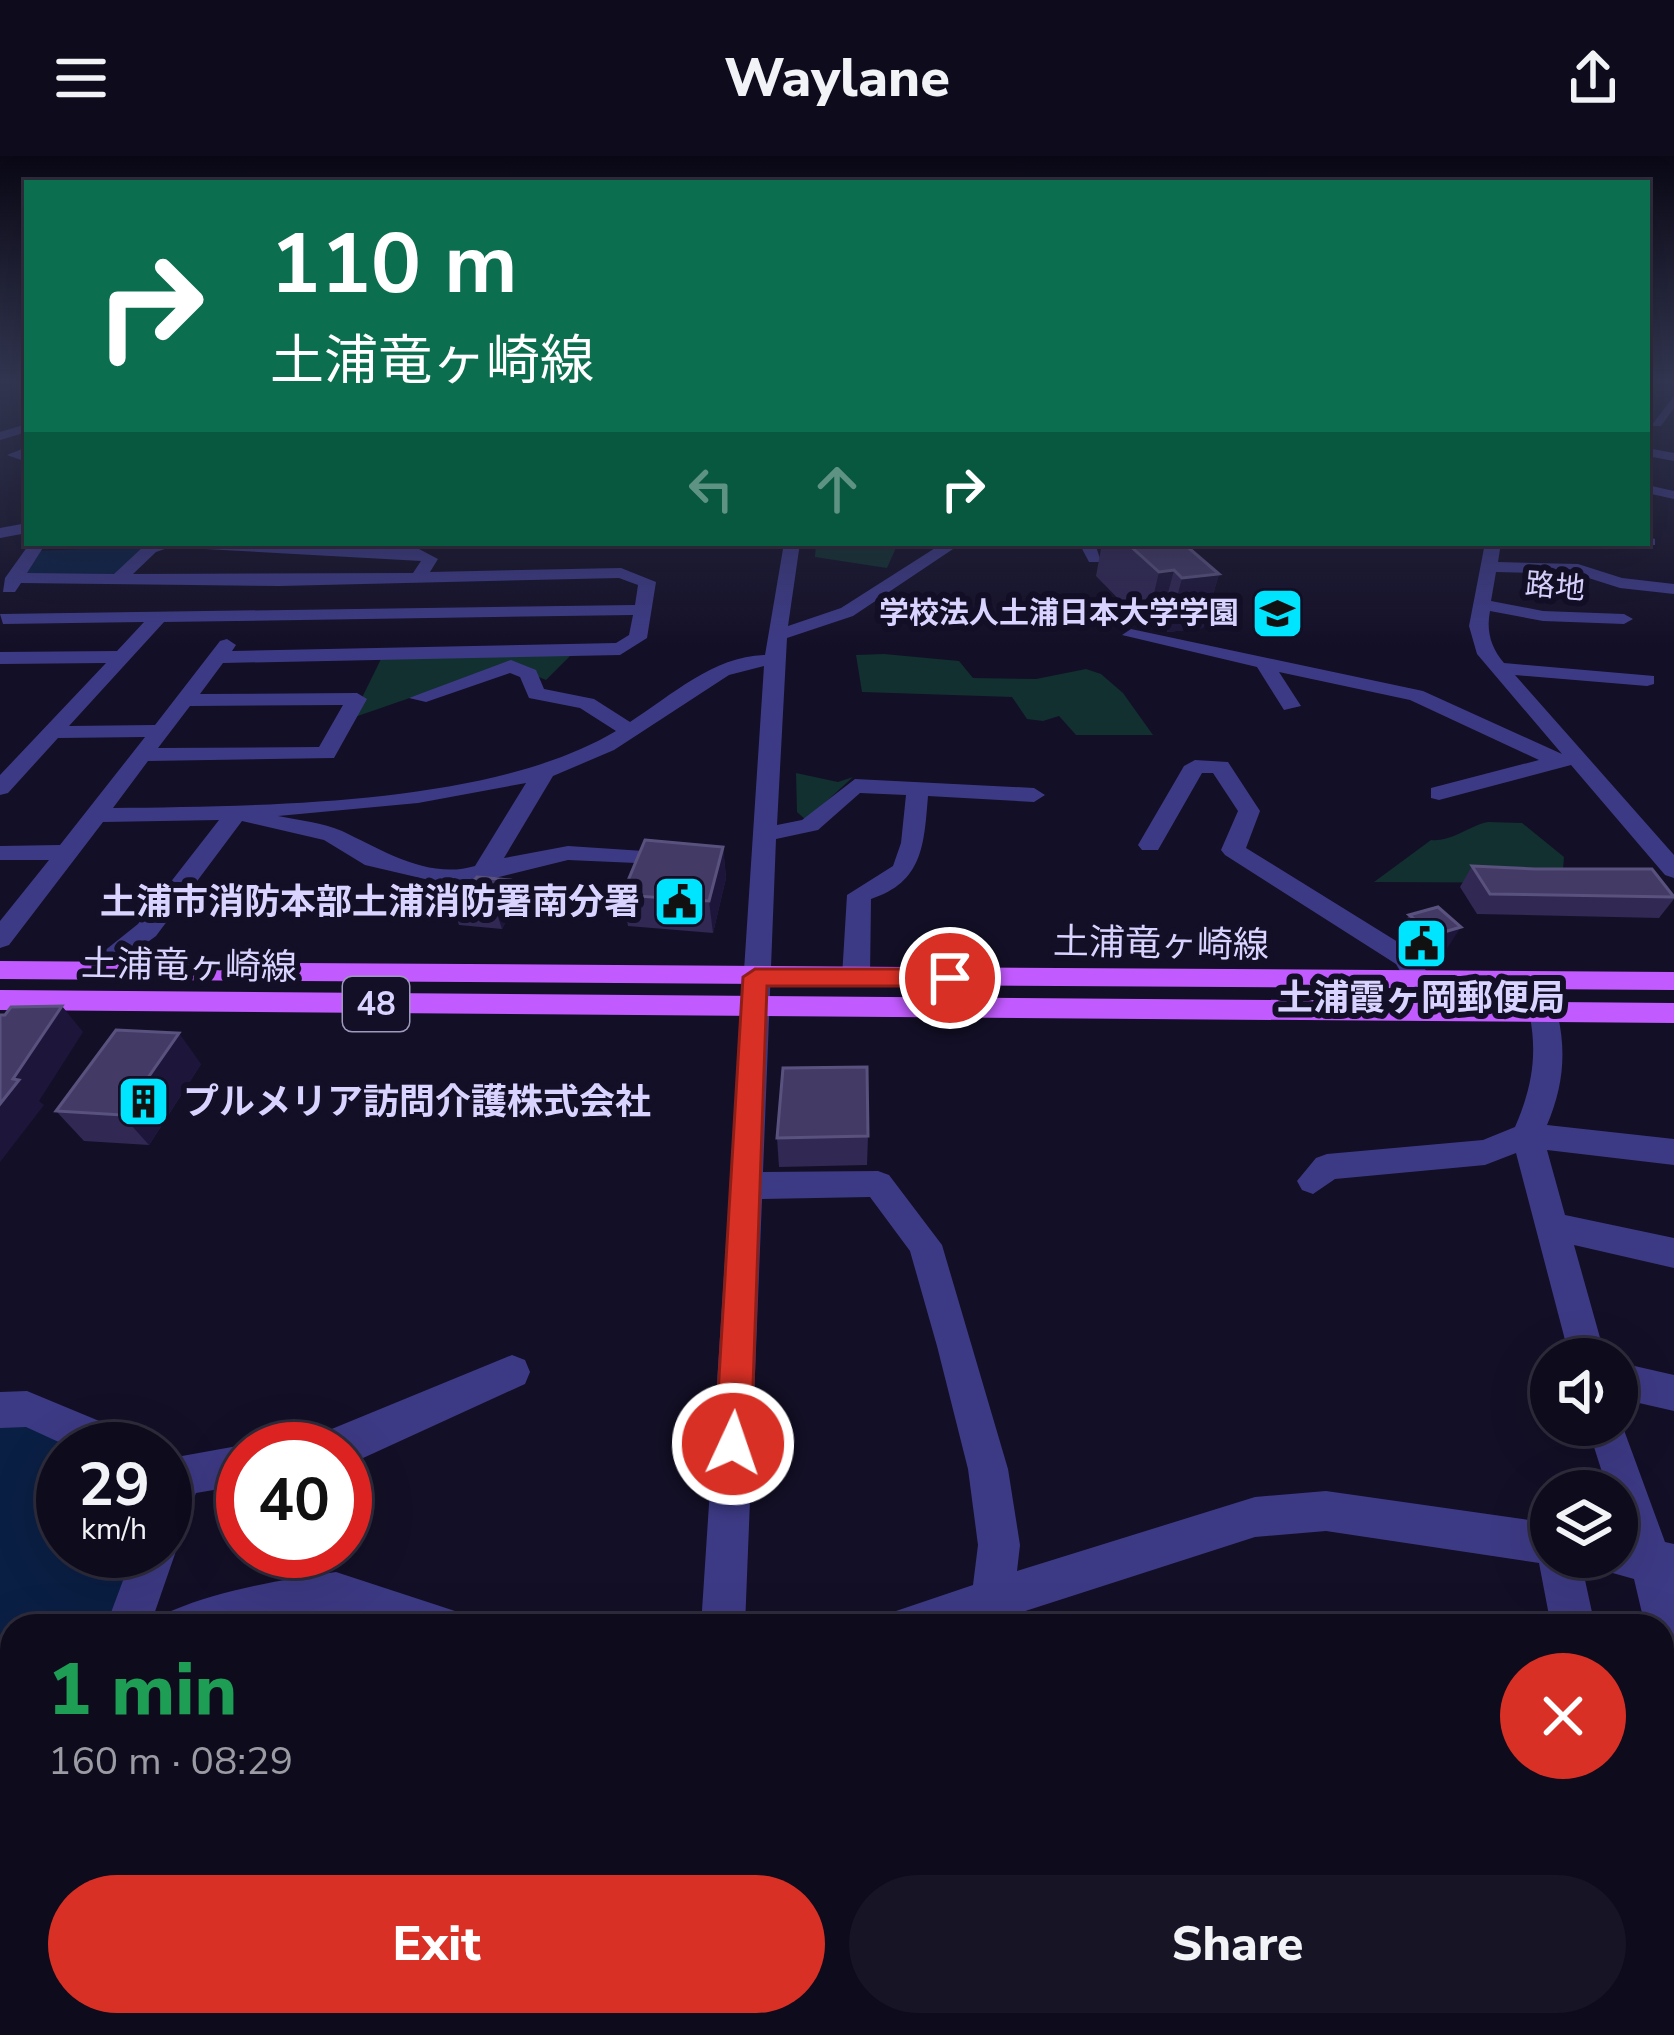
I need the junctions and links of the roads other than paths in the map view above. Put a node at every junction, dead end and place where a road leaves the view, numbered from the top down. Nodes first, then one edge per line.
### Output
1 (36, 546) edge
2 (161, 546) edge
3 (230, 546) edge
4 (791, 546) edge
5 (950, 546) edge
6 (1492, 546) edge
7 (302, 551) junction
8 (1489, 567) junction
9 (14, 578) junction
10 (418, 578) junction
11 (116, 581) junction
12 (279, 581) junction
13 (1674, 589) edge
14 (1482, 604) junction
15 (640, 610) junction
16 (250, 616) junction
17 (160, 617) junction
18 (1624, 619) dead end
19 (2, 624) edge
20 (776, 634) junction
21 (1131, 635) dead end
22 (119, 657) junction
23 (0, 658) edge
24 (218, 658) junction
25 (774, 660) junction
26 (1266, 667) junction
27 (1496, 668) junction
28 (603, 674) junction
29 (1647, 680) dead end
30 (419, 698) dead end
31 (185, 700) junction
32 (1291, 706) dead end
33 (160, 731) junction
34 (53, 732) junction
35 (628, 732) junction
36 (141, 755) junction
37 (1568, 760) junction
38 (543, 774) junction
39 (0, 788) edge
40 (918, 789) junction
41 (1439, 793) dead end
42 (1034, 795) dead end
43 (236, 813) junction
44 (95, 815) junction
45 (764, 835) junction
46 (1150, 845) dead end
47 (66, 851) junction
48 (0, 854) edge
49 (689, 861) edge
50 (1674, 870) edge
51 (483, 873) junction
52 (0, 939) edge
53 (0, 970) edge
54 (97, 970) junction
55 (856, 977) junction
56 (1674, 981) edge
57 (1423, 982) junction
58 (754, 993) junction
59 (0, 1000) edge
60 (1438, 1011) junction
61 (1543, 1012) junction
62 (1674, 1013) edge
63 (1527, 1135) junction
64 (1674, 1152) edge
65 (1313, 1181) dead end
66 (748, 1186) junction
67 (1551, 1226) junction
68 (1674, 1253) edge
69 (1582, 1338) edge
70 (512, 1372) dead end
71 (1638, 1385) edge
72 (1674, 1393) edge
73 (0, 1410) edge
74 (57, 1422) edge
75 (372, 1435) edge
76 (1612, 1446) edge
77 (1530, 1541) edge
78 (1647, 1560) edge
79 (145, 1578) edge
80 (1564, 1578) edge
81 (992, 1600) junction
82 (132, 1614) edge
83 (231, 1614) edge
84 (402, 1614) edge
85 (724, 1614) edge
86 (948, 1614) edge
87 (1571, 1614) edge
88 (1662, 1614) edge

1 - 9 street
2 - 11 street
3 - 7 street
4 - 20 street
5 - 20 street
6 - 8 street
7 - 10 street
7 - 12 street
8 - 13 street
8 - 14 street
9 - 11 street
9 - 19 street
10 - 12 street
10 - 15 street
11 - 12 street
12 - 16 street
14 - 18 street, 路地
14 - 27 street
15 - 16 street
15 - 28 street
16 - 17 street
16 - 24 street
17 - 19 street
17 - 22 street
20 - 25 street
21 - 26 street
22 - 23 street
22 - 34 street
24 - 28 street
24 - 31 street
25 - 35 street
25 - 45 street
26 - 32 street
26 - 37 street
27 - 29 street
27 - 37 street
28 - 30 street
28 - 35 street
31 - 33 street
31 - 36 street
33 - 34 street
33 - 36 street
34 - 39 street
35 - 38 street
36 - 44 street
37 - 41 street
37 - 50 street
38 - 43 street
38 - 51 street
40 - 42 street
40 - 45 street
40 - 55 street
43 - 44 street
43 - 51 street
43 - 54 street
44 - 47 street
45 - 58 street
46 - 57 street
47 - 48 street
47 - 52 street
49 - 51 street
53 - 54 main road, 土浦竜ヶ崎線 / 48
54 - 58 main road, 土浦竜ヶ崎線 / 48
55 - 57 main road, 土浦竜ヶ崎線 / 48
55 - 58 main road, 土浦竜ヶ崎線 / 48
56 - 57 main road, 土浦竜ヶ崎線 / 48
57 - 60 street
58 - 59 main road, 土浦竜ヶ崎線 / 48
58 - 60 main road, 土浦竜ヶ崎線 / 48
58 - 66 street
60 - 61 main road, 土浦竜ヶ崎線 / 48
61 - 62 main road, 土浦竜ヶ崎線 / 48
61 - 63 street
63 - 64 street
63 - 65 street
63 - 67 street
66 - 81 street
66 - 85 street
67 - 68 street
67 - 69 street
70 - 75 street
71 - 72 street
73 - 74 street
76 - 78 street
77 - 81 street
78 - 88 street
79 - 82 street
80 - 87 street
81 - 86 street
83 - 84 street

